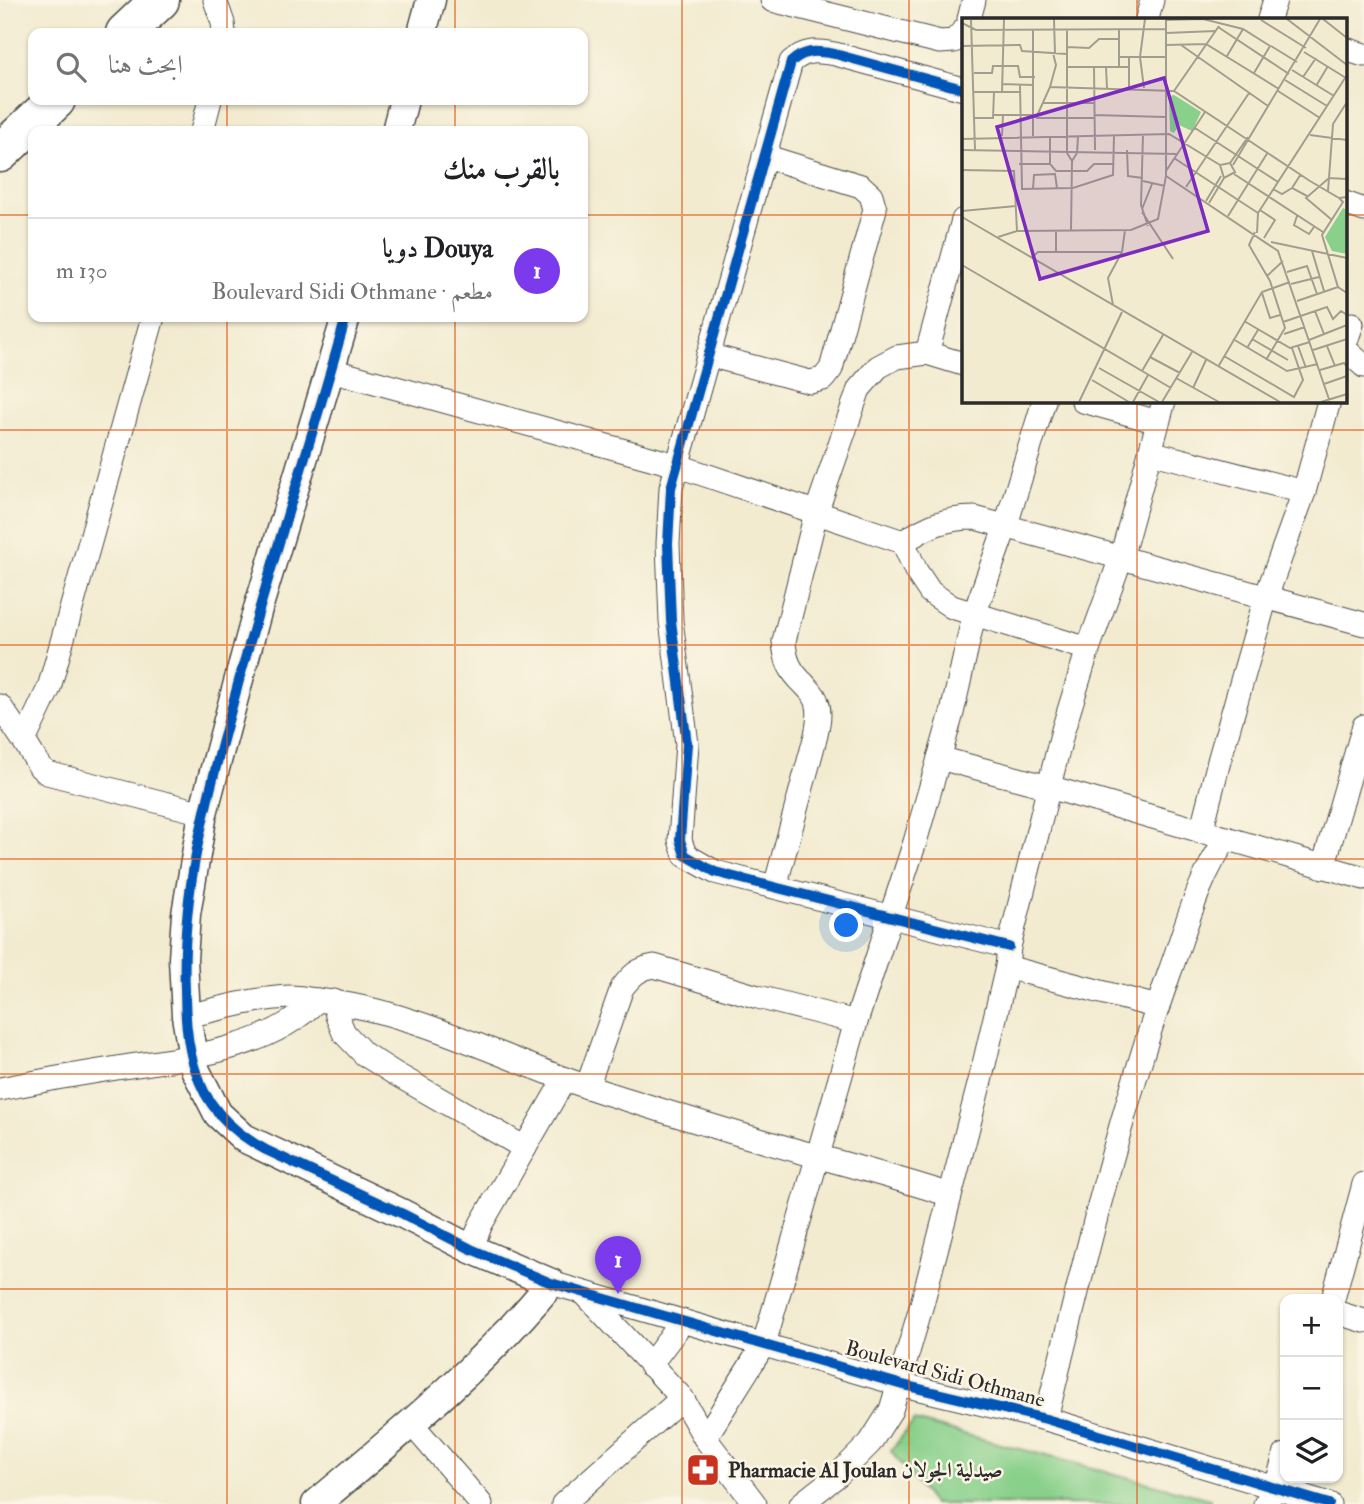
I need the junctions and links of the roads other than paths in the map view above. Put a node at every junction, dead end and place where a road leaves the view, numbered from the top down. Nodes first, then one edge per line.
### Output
1 (160, 0) edge
2 (215, 0) edge
3 (431, 0) edge
4 (772, 0) edge
5 (974, 0) edge
6 (1152, 0) edge
7 (1275, 0) edge
8 (969, 18) edge
9 (1146, 18) edge
10 (1269, 18) edge
11 (130, 28) edge
12 (224, 28) edge
13 (423, 28) edge
14 (962, 32) edge
15 (1346, 49) edge
16 (1364, 55) edge
17 (962, 89) edge
18 (50, 105) edge
19 (209, 105) edge
20 (403, 105) edge
21 (28, 126) edge
22 (28, 126) edge
23 (203, 126) edge
24 (397, 126) edge
25 (0, 153) edge
26 (764, 156) junction
27 (1346, 203) edge
28 (1364, 209) edge
29 (962, 224) edge
30 (152, 322) edge
31 (345, 322) edge
32 (1350, 333) edge
33 (928, 353) junction
34 (708, 355) junction
35 (962, 364) edge
36 (1364, 366) edge
37 (331, 370) junction
38 (1044, 402) edge
39 (1091, 402) edge
40 (1329, 402) edge
41 (1161, 411) edge
42 (1150, 452) junction
43 (676, 465) junction
44 (1304, 492) junction
45 (816, 513) junction
46 (1005, 528) junction
47 (902, 542) junction
48 (1121, 558) junction
49 (1266, 597) junction
50 (974, 615) junction
51 (1364, 624) edge
52 (1088, 649) junction
53 (0, 706) edge
54 (1364, 726) edge
55 (24, 741) junction
56 (939, 758) junction
57 (1357, 773) edge
58 (1049, 787) junction
59 (203, 813) junction
60 (1201, 832) junction
61 (1227, 838) junction
62 (1323, 867) junction
63 (1364, 878) edge
64 (775, 887) junction
65 (892, 916) junction
66 (1008, 957) junction
67 (325, 1000) junction
68 (1158, 1007) junction
69 (186, 1016) junction
70 (856, 1022) junction
71 (192, 1057) junction
72 (564, 1080) junction
73 (587, 1087) junction
74 (0, 1089) edge
75 (525, 1148) junction
76 (818, 1156) junction
77 (1363, 1188) edge
78 (950, 1195) junction
79 (471, 1249) junction
80 (551, 1283) junction
81 (584, 1293) junction
82 (1334, 1294) edge
83 (1343, 1315) edge
84 (683, 1321) junction
85 (1364, 1321) edge
86 (764, 1344) junction
87 (650, 1365) junction
88 (899, 1384) junction
89 (682, 1398) junction
90 (1046, 1419) junction
91 (411, 1423) junction
92 (705, 1438) junction
93 (1280, 1469) edge
94 (1270, 1496) edge
95 (316, 1504) edge
96 (481, 1504) edge
97 (563, 1504) edge
98 (755, 1504) edge
99 (801, 1504) edge
100 (1329, 1504) edge

1 - 11 highway
2 - 12 street
3 - 13 street
4 - 14 street
5 - 8 street
6 - 9 street
7 - 10 street
15 - 16 street
17 - 26 street
18 - 21 highway
19 - 23 street
20 - 24 street
22 - 25 highway
26 - 34 street
26 - 34 street
27 - 28 street
29 - 33 street
30 - 55 street
31 - 37 street
32 - 36 street
33 - 35 street
33 - 45 street
34 - 43 street
37 - 43 street
37 - 59 street
38 - 46 street
39 - 41 street
40 - 44 street
41 - 42 street
42 - 44 street
42 - 48 street
43 - 45 street
43 - 64 street
44 - 49 street
45 - 47 street
45 - 64 street
46 - 47 street
46 - 48 street
46 - 50 street
47 - 50 street
48 - 49 street
48 - 52 street
49 - 51 street
49 - 60 street
50 - 52 street
50 - 56 street
52 - 58 street
53 - 55 street
54 - 57 street
55 - 59 street
56 - 58 street
56 - 65 street
57 - 62 street
58 - 60 street
58 - 66 street
59 - 69 street
60 - 61 street
61 - 62 street
61 - 68 street
62 - 63 street
64 - 65 street
65 - 66 street
65 - 70 street
66 - 68 street
66 - 78 street
67 - 69 street
67 - 71 street
67 - 72 street
67 - 75 street
68 - 90 street
69 - 71 street
70 - 73 street
70 - 76 street
71 - 74 street
71 - 79 street
72 - 73 street
72 - 75 street
73 - 76 street
75 - 79 street
76 - 78 street
76 - 86 street
77 - 82 street
78 - 88 street
79 - 80 street
80 - 81 street, Boulevard Sidi Othmane
80 - 91 street
81 - 84 street, Boulevard Sidi Othmane
81 - 87 street
83 - 85 street
84 - 86 street, Boulevard Sidi Othmane
84 - 87 street
86 - 88 street, Boulevard Sidi Othmane
86 - 92 street
87 - 89 street
88 - 90 street, Boulevard Sidi Othmane
88 - 99 street
89 - 92 street
89 - 97 street
90 - 94 street, Boulevard Sidi Othmane
91 - 95 street
91 - 96 street
92 - 98 street
93 - 94 street
94 - 100 street, Boulevard Sidi Othmane

